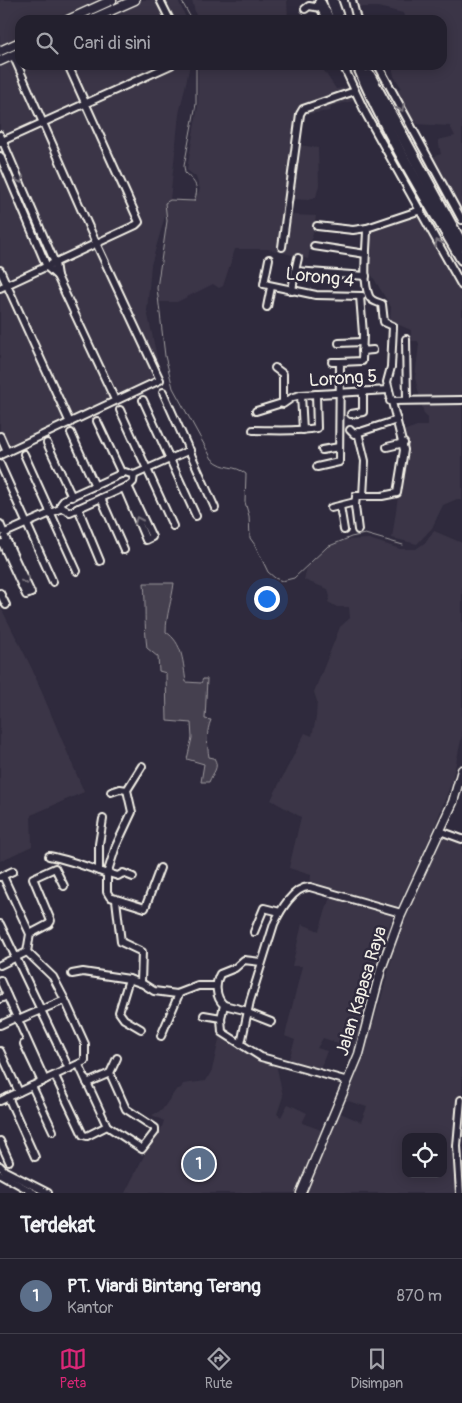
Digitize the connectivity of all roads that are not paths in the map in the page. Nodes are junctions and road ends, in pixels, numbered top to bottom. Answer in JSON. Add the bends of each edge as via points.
{"nodes":[{"id":1,"x":112,"y":0,"type":"edge"},
{"id":2,"x":135,"y":0,"type":"edge"},
{"id":3,"x":160,"y":0,"type":"edge"},
{"id":4,"x":332,"y":0,"type":"edge"},
{"id":5,"x":339,"y":0,"type":"edge"},
{"id":6,"x":352,"y":0,"type":"edge"},
{"id":7,"x":320,"y":4,"type":"edge"},
{"id":8,"x":305,"y":9,"type":"dead end"},
{"id":9,"x":79,"y":15,"type":"edge"},
{"id":10,"x":101,"y":15,"type":"edge"},
{"id":11,"x":168,"y":15,"type":"edge"},
{"id":12,"x":326,"y":15,"type":"edge"},
{"id":13,"x":337,"y":15,"type":"edge"},
{"id":14,"x":344,"y":15,"type":"edge"},
{"id":15,"x":356,"y":15,"type":"edge"},
{"id":16,"x":15,"y":44,"type":"edge"},
{"id":17,"x":0,"y":51,"type":"edge"},
{"id":18,"x":15,"y":54,"type":"edge"},
{"id":19,"x":0,"y":61,"type":"edge"},
{"id":20,"x":23,"y":70,"type":"edge"},
{"id":21,"x":70,"y":70,"type":"edge"},
{"id":22,"x":160,"y":70,"type":"edge"},
{"id":23,"x":345,"y":70,"type":"edge"},
{"id":24,"x":355,"y":70,"type":"edge"},
{"id":25,"x":360,"y":70,"type":"edge"},
{"id":26,"x":366,"y":70,"type":"edge"},
{"id":27,"x":381,"y":70,"type":"edge"},
{"id":28,"x":355,"y":91,"type":"junction"},
{"id":29,"x":371,"y":98,"type":"junction"},
{"id":30,"x":85,"y":103,"type":"junction"},
{"id":31,"x":44,"y":122,"type":"junction"},
{"id":32,"x":1,"y":140,"type":"edge"},
{"id":33,"x":0,"y":156,"type":"edge"},
{"id":34,"x":421,"y":210,"type":"junction"},
{"id":35,"x":462,"y":220,"type":"edge"},
{"id":36,"x":317,"y":226,"type":"dead end"},
{"id":37,"x":367,"y":228,"type":"junction"},
{"id":38,"x":96,"y":244,"type":"junction"},
{"id":39,"x":462,"y":245,"type":"edge"},
{"id":40,"x":314,"y":246,"type":"dead end"},
{"id":41,"x":282,"y":247,"type":"dead end"},
{"id":42,"x":366,"y":254,"type":"junction"},
{"id":43,"x":298,"y":258,"type":"dead end"},
{"id":44,"x":270,"y":259,"type":"dead end"},
{"id":45,"x":462,"y":259,"type":"edge"},
{"id":46,"x":54,"y":263,"type":"junction"},
{"id":47,"x":48,"y":267,"type":"junction"},
{"id":48,"x":0,"y":270,"type":"edge"},
{"id":49,"x":295,"y":271,"type":"junction"},
{"id":50,"x":57,"y":276,"type":"junction"},
{"id":51,"x":366,"y":276,"type":"junction"},
{"id":52,"x":266,"y":286,"type":"junction"},
{"id":53,"x":462,"y":286,"type":"edge"},
{"id":54,"x":3,"y":287,"type":"edge"},
{"id":55,"x":292,"y":291,"type":"junction"},
{"id":56,"x":360,"y":296,"type":"junction"},
{"id":57,"x":369,"y":296,"type":"junction"},
{"id":58,"x":267,"y":307,"type":"dead end"},
{"id":59,"x":406,"y":338,"type":"dead end"},
{"id":60,"x":339,"y":342,"type":"dead end"},
{"id":61,"x":362,"y":342,"type":"junction"},
{"id":62,"x":362,"y":350,"type":"junction"},
{"id":63,"x":373,"y":350,"type":"dead end"},
{"id":64,"x":332,"y":362,"type":"dead end"},
{"id":65,"x":340,"y":362,"type":"junction"},
{"id":66,"x":275,"y":368,"type":"dead end"},
{"id":67,"x":388,"y":390,"type":"junction"},
{"id":68,"x":363,"y":391,"type":"junction"},
{"id":69,"x":163,"y":392,"type":"dead end"},
{"id":70,"x":338,"y":392,"type":"junction"},
{"id":71,"x":316,"y":394,"type":"junction"},
{"id":72,"x":301,"y":395,"type":"junction"},
{"id":73,"x":115,"y":400,"type":"junction"},
{"id":74,"x":143,"y":400,"type":"dead end"},
{"id":75,"x":407,"y":400,"type":"junction"},
{"id":76,"x":462,"y":400,"type":"edge"},
{"id":77,"x":390,"y":401,"type":"junction"},
{"id":78,"x":282,"y":404,"type":"junction"},
{"id":79,"x":120,"y":410,"type":"dead end"},
{"id":80,"x":256,"y":411,"type":"dead end"},
{"id":81,"x":351,"y":414,"type":"dead end"},
{"id":82,"x":397,"y":420,"type":"junction"},
{"id":83,"x":97,"y":421,"type":"dead end"},
{"id":84,"x":70,"y":424,"type":"junction"},
{"id":85,"x":253,"y":430,"type":"dead end"},
{"id":86,"x":303,"y":430,"type":"junction"},
{"id":87,"x":350,"y":430,"type":"dead end"},
{"id":88,"x":358,"y":432,"type":"junction"},
{"id":89,"x":71,"y":433,"type":"dead end"},
{"id":90,"x":0,"y":436,"type":"edge"},
{"id":91,"x":404,"y":442,"type":"junction"},
{"id":92,"x":47,"y":443,"type":"dead end"},
{"id":93,"x":339,"y":447,"type":"junction"},
{"id":94,"x":387,"y":447,"type":"dead end"},
{"id":95,"x":190,"y":450,"type":"junction"},
{"id":96,"x":322,"y":450,"type":"dead end"},
{"id":97,"x":7,"y":452,"type":"junction"},
{"id":98,"x":24,"y":454,"type":"dead end"},
{"id":99,"x":0,"y":455,"type":"edge"},
{"id":100,"x":171,"y":458,"type":"junction"},
{"id":101,"x":0,"y":464,"type":"edge"},
{"id":102,"x":317,"y":467,"type":"dead end"},
{"id":103,"x":147,"y":469,"type":"junction"},
{"id":104,"x":122,"y":474,"type":"junction"},
{"id":105,"x":134,"y":475,"type":"junction"},
{"id":106,"x":95,"y":486,"type":"junction"},
{"id":107,"x":126,"y":487,"type":"junction"},
{"id":108,"x":363,"y":496,"type":"junction"},
{"id":109,"x":72,"y":497,"type":"junction"},
{"id":110,"x":101,"y":498,"type":"junction"},
{"id":111,"x":355,"y":502,"type":"junction"},
{"id":112,"x":340,"y":506,"type":"junction"},
{"id":113,"x":62,"y":508,"type":"junction"},
{"id":114,"x":78,"y":508,"type":"junction"},
{"id":115,"x":215,"y":508,"type":"dead end"},
{"id":116,"x":331,"y":508,"type":"dead end"},
{"id":117,"x":51,"y":513,"type":"junction"},
{"id":118,"x":196,"y":516,"type":"dead end"},
{"id":119,"x":27,"y":523,"type":"junction"},
{"id":120,"x":0,"y":524,"type":"edge"},
{"id":121,"x":173,"y":526,"type":"dead end"},
{"id":122,"x":344,"y":530,"type":"dead end"},
{"id":123,"x":358,"y":530,"type":"dead end"},
{"id":124,"x":3,"y":536,"type":"edge"},
{"id":125,"x":124,"y":550,"type":"dead end"},
{"id":126,"x":100,"y":561,"type":"dead end"},
{"id":127,"x":77,"y":571,"type":"dead end"},
{"id":128,"x":53,"y":582,"type":"dead end"},
{"id":129,"x":0,"y":593,"type":"edge"},
{"id":130,"x":6,"y":605,"type":"dead end"},
{"id":131,"x":142,"y":766,"type":"dead end"},
{"id":132,"x":462,"y":770,"type":"edge"},
{"id":133,"x":127,"y":790,"type":"junction"},
{"id":134,"x":111,"y":792,"type":"dead end"},
{"id":135,"x":103,"y":819,"type":"dead end"},
{"id":136,"x":440,"y":830,"type":"junction"},
{"id":137,"x":462,"y":839,"type":"edge"},
{"id":138,"x":50,"y":856,"type":"dead end"},
{"id":139,"x":160,"y":868,"type":"dead end"},
{"id":140,"x":13,"y":871,"type":"dead end"},
{"id":141,"x":99,"y":871,"type":"junction"},
{"id":142,"x":108,"y":874,"type":"junction"},
{"id":143,"x":1,"y":877,"type":"edge"},
{"id":144,"x":133,"y":877,"type":"dead end"},
{"id":145,"x":64,"y":886,"type":"dead end"},
{"id":146,"x":116,"y":900,"type":"junction"},
{"id":147,"x":280,"y":912,"type":"junction"},
{"id":148,"x":401,"y":913,"type":"junction"},
{"id":149,"x":0,"y":924,"type":"edge"},
{"id":150,"x":254,"y":932,"type":"dead end"},
{"id":151,"x":30,"y":934,"type":"junction"},
{"id":152,"x":27,"y":952,"type":"junction"},
{"id":153,"x":16,"y":958,"type":"junction"},
{"id":154,"x":261,"y":962,"type":"junction"},
{"id":155,"x":0,"y":965,"type":"edge"},
{"id":156,"x":72,"y":974,"type":"dead end"},
{"id":157,"x":129,"y":979,"type":"junction"},
{"id":158,"x":0,"y":980,"type":"edge"},
{"id":159,"x":141,"y":982,"type":"junction"},
{"id":160,"x":216,"y":985,"type":"junction"},
{"id":161,"x":2,"y":994,"type":"edge"},
{"id":162,"x":178,"y":994,"type":"junction"},
{"id":163,"x":65,"y":1000,"type":"junction"},
{"id":164,"x":224,"y":1004,"type":"junction"},
{"id":165,"x":41,"y":1010,"type":"junction"},
{"id":166,"x":248,"y":1012,"type":"junction"},
{"id":167,"x":204,"y":1015,"type":"dead end"},
{"id":168,"x":221,"y":1018,"type":"junction"},
{"id":169,"x":16,"y":1020,"type":"junction"},
{"id":170,"x":271,"y":1022,"type":"dead end"},
{"id":171,"x":0,"y":1025,"type":"edge"},
{"id":172,"x":141,"y":1029,"type":"dead end"},
{"id":173,"x":161,"y":1036,"type":"dead end"},
{"id":174,"x":241,"y":1044,"type":"junction"},
{"id":175,"x":0,"y":1051,"type":"edge"},
{"id":176,"x":117,"y":1058,"type":"dead end"},
{"id":177,"x":80,"y":1065,"type":"junction"},
{"id":178,"x":69,"y":1069,"type":"junction"},
{"id":179,"x":110,"y":1072,"type":"junction"},
{"id":180,"x":56,"y":1076,"type":"junction"},
{"id":181,"x":44,"y":1081,"type":"junction"},
{"id":182,"x":348,"y":1081,"type":"junction"},
{"id":183,"x":87,"y":1083,"type":"junction"},
{"id":184,"x":32,"y":1086,"type":"junction"},
{"id":185,"x":19,"y":1092,"type":"junction"},
{"id":186,"x":8,"y":1097,"type":"junction"},
{"id":187,"x":461,"y":1100,"type":"edge"},
{"id":188,"x":0,"y":1101,"type":"edge"},
{"id":189,"x":107,"y":1126,"type":"junction"},
{"id":190,"x":53,"y":1131,"type":"dead end"},
{"id":191,"x":0,"y":1141,"type":"edge"},
{"id":192,"x":35,"y":1157,"type":"dead end"},
{"id":193,"x":9,"y":1161,"type":"dead end"},
{"id":194,"x":0,"y":1166,"type":"edge"},
{"id":195,"x":0,"y":1174,"type":"edge"},
{"id":196,"x":34,"y":1193,"type":"edge"},
{"id":197,"x":48,"y":1193,"type":"edge"},
{"id":198,"x":301,"y":1193,"type":"edge"},
{"id":199,"x":460,"y":1193,"type":"edge"}],
"edges":[{"from":1,"to":9,"type":"main road"},
{"from":2,"to":10,"type":"main road"},
{"from":3,"to":11,"type":"street"},
{"from":4,"to":13,"type":"highway"},
{"from":5,"to":14,"type":"highway"},
{"from":6,"to":15,"type":"street"},
{"from":7,"to":8,"type":"street"},
{"from":7,"to":12,"type":"highway"},
{"from":16,"to":17,"type":"main road"},
{"from":18,"to":19,"type":"main road"},
{"from":20,"to":31,"type":"street"},
{"from":21,"to":30,"type":"street"},
{"from":22,"to":30,"type":"street"},
{"from":23,"to":28,"type":"street"},
{"from":24,"to":29,"type":"highway"},
{"from":25,"to":29,"type":"highway"},
{"from":26,"to":39,"type":"highway"},
{"from":27,"to":35,"type":"street","one_way":true},
{"from":28,"to":34,"type":"street"},
{"from":28,"to":41,"type":"street","via":[[303,109],[300,114]]},
{"from":29,"to":45,"type":"highway"},
{"from":30,"to":31,"type":"street"},
{"from":30,"to":38,"type":"street","via":[[139,220],[136,225]]},
{"from":31,"to":32,"type":"street"},
{"from":31,"to":38,"type":"street"},
{"from":32,"to":46,"type":"street","one_way":true},
{"from":33,"to":47,"type":"street"},
{"from":34,"to":37,"type":"street"},
{"from":53,"to":34,"type":"street","one_way":true},
{"from":36,"to":37,"type":"street","via":[[353,230]]},
{"from":37,"to":42,"type":"street"},
{"from":38,"to":46,"type":"street"},
{"from":38,"to":73,"type":"street","via":[[160,378]]},
{"from":40,"to":42,"type":"street"},
{"from":42,"to":51,"type":"street"},
{"from":43,"to":49,"type":"street"},
{"from":44,"to":52,"type":"street","name":"Lorong 4"},
{"from":46,"to":47,"type":"street"},
{"from":46,"to":50,"type":"street"},
{"from":47,"to":50,"type":"street"},
{"from":47,"to":54,"type":"street"},
{"from":48,"to":54,"type":"street"},
{"from":49,"to":51,"type":"street"},
{"from":49,"to":55,"type":"street"},
{"from":50,"to":73,"type":"street"},
{"from":51,"to":57,"type":"street"},
{"from":52,"to":55,"type":"street","name":"Lorong 4"},
{"from":52,"to":58,"type":"street"},
{"from":54,"to":84,"type":"street"},
{"from":55,"to":56,"type":"street","name":"Lorong 4","via":[[336,297]]},
{"from":56,"to":57,"type":"street","name":"Lorong 4"},
{"from":56,"to":61,"type":"street"},
{"from":57,"to":67,"type":"street","via":[[382,304],[384,322],[393,326]]},
{"from":59,"to":75,"type":"street"},
{"from":60,"to":61,"type":"street"},
{"from":61,"to":62,"type":"street"},
{"from":62,"to":63,"type":"street"},
{"from":62,"to":65,"type":"street","via":[[362,361]]},
{"from":64,"to":65,"type":"street"},
{"from":65,"to":70,"type":"street"},
{"from":66,"to":78,"type":"street","name":"Lorong 5","via":[[283,375]]},
{"from":67,"to":68,"type":"street","name":"Lorong 5"},
{"from":67,"to":77,"type":"street"},
{"from":68,"to":70,"type":"street","name":"Lorong 5"},
{"from":68,"to":81,"type":"street","via":[[363,412]]},
{"from":69,"to":95,"type":"street"},
{"from":70,"to":71,"type":"street","name":"Lorong 5"},
{"from":70,"to":93,"type":"street"},
{"from":71,"to":72,"type":"street","name":"Lorong 5"},
{"from":71,"to":86,"type":"street","via":[[317,427]]},
{"from":72,"to":78,"type":"street","name":"Lorong 5"},
{"from":72,"to":86,"type":"street"},
{"from":73,"to":84,"type":"street"},
{"from":74,"to":100,"type":"street"},
{"from":75,"to":76,"type":"street"},
{"from":75,"to":77,"type":"street"},
{"from":77,"to":82,"type":"street"},
{"from":78,"to":80,"type":"street"},
{"from":79,"to":103,"type":"street"},
{"from":82,"to":88,"type":"street"},
{"from":82,"to":91,"type":"street"},
{"from":83,"to":104,"type":"street"},
{"from":84,"to":97,"type":"street"},
{"from":85,"to":86,"type":"street"},
{"from":87,"to":88,"type":"street","via":[[353,434]]},
{"from":88,"to":108,"type":"street","via":[[365,460]]},
{"from":89,"to":106,"type":"street"},
{"from":90,"to":97,"type":"street"},
{"from":91,"to":94,"type":"street"},
{"from":91,"to":108,"type":"street","via":[[399,491],[382,496]]},
{"from":92,"to":109,"type":"street"},
{"from":93,"to":96,"type":"street"},
{"from":93,"to":102,"type":"street","via":[[338,463]]},
{"from":95,"to":100,"type":"street"},
{"from":95,"to":115,"type":"street"},
{"from":97,"to":99,"type":"street"},
{"from":98,"to":117,"type":"street"},
{"from":100,"to":103,"type":"street"},
{"from":100,"to":118,"type":"street"},
{"from":101,"to":119,"type":"street"},
{"from":103,"to":105,"type":"street"},
{"from":103,"to":121,"type":"street"},
{"from":104,"to":105,"type":"street"},
{"from":104,"to":106,"type":"street"},
{"from":105,"to":107,"type":"street","via":[[133,482]]},
{"from":106,"to":109,"type":"street"},
{"from":107,"to":107,"type":"street","one_way":true,"via":[[152,537],[146,540]]},
{"from":107,"to":110,"type":"street"},
{"from":108,"to":111,"type":"street","via":[[357,495]]},
{"from":109,"to":113,"type":"street","via":[[63,501]]},
{"from":110,"to":114,"type":"street"},
{"from":110,"to":125,"type":"street"},
{"from":111,"to":112,"type":"street"},
{"from":111,"to":123,"type":"street"},
{"from":112,"to":116,"type":"street"},
{"from":112,"to":122,"type":"street"},
{"from":113,"to":114,"type":"street","via":[[67,512]]},
{"from":113,"to":117,"type":"street"},
{"from":114,"to":126,"type":"street"},
{"from":117,"to":119,"type":"street"},
{"from":117,"to":127,"type":"street"},
{"from":119,"to":124,"type":"street"},
{"from":119,"to":128,"type":"street"},
{"from":120,"to":124,"type":"street"},
{"from":124,"to":124,"type":"street","one_way":true,"via":[[31,593],[26,595]]},
{"from":129,"to":130,"type":"street"},
{"from":131,"to":133,"type":"street"},
{"from":132,"to":136,"type":"main road","name":"Jalan Kapasa Raya","via":[[453,802]]},
{"from":133,"to":134,"type":"street"},
{"from":133,"to":142,"type":"street","via":[[132,813],[116,846]]},
{"from":135,"to":141,"type":"street"},
{"from":136,"to":137,"type":"street"},
{"from":136,"to":148,"type":"main road","name":"Jalan Kapasa Raya"},
{"from":138,"to":141,"type":"street","via":[[75,861]]},
{"from":139,"to":146,"type":"street","via":[[146,908]]},
{"from":140,"to":143,"type":"street"},
{"from":141,"to":142,"type":"street"},
{"from":142,"to":144,"type":"street","via":[[118,876],[123,873]]},
{"from":142,"to":146,"type":"street","via":[[107,892]]},
{"from":143,"to":151,"type":"street"},
{"from":145,"to":151,"type":"street","via":[[55,868],[33,878],[51,921]]},
{"from":146,"to":159,"type":"street","via":[[120,942],[142,952]]},
{"from":147,"to":148,"type":"street","via":[[299,890],[306,887]]},
{"from":147,"to":150,"type":"street","via":[[264,908]]},
{"from":147,"to":154,"type":"street"},
{"from":148,"to":182,"type":"main road","name":"Jalan Kapasa Raya"},
{"from":149,"to":153,"type":"street"},
{"from":151,"to":152,"type":"street"},
{"from":152,"to":153,"type":"street"},
{"from":152,"to":163,"type":"street","via":[[53,977]]},
{"from":153,"to":155,"type":"street"},
{"from":153,"to":165,"type":"street"},
{"from":154,"to":160,"type":"street","via":[[242,960],[234,968],[220,973]]},
{"from":154,"to":166,"type":"street"},
{"from":156,"to":157,"type":"street","via":[[83,972]]},
{"from":157,"to":159,"type":"street"},
{"from":157,"to":172,"type":"street","via":[[119,1012]]},
{"from":158,"to":161,"type":"street"},
{"from":159,"to":162,"type":"street","via":[[154,991]]},
{"from":160,"to":162,"type":"street","via":[[198,986]]},
{"from":160,"to":164,"type":"street","via":[[219,1000]]},
{"from":161,"to":169,"type":"street"},
{"from":162,"to":173,"type":"street"},
{"from":163,"to":165,"type":"street"},
{"from":163,"to":177,"type":"street","via":[[85,1044],[85,1061]]},
{"from":164,"to":166,"type":"street"},
{"from":164,"to":168,"type":"street"},
{"from":165,"to":169,"type":"street"},
{"from":165,"to":178,"type":"street"},
{"from":166,"to":170,"type":"street"},
{"from":166,"to":174,"type":"street"},
{"from":167,"to":168,"type":"street"},
{"from":168,"to":174,"type":"street","via":[[222,1032]]},
{"from":169,"to":171,"type":"street"},
{"from":169,"to":181,"type":"street"},
{"from":174,"to":182,"type":"street","via":[[261,1057]]},
{"from":175,"to":185,"type":"street"},
{"from":176,"to":179,"type":"street"},
{"from":177,"to":178,"type":"street"},
{"from":177,"to":183,"type":"street"},
{"from":178,"to":180,"type":"street"},
{"from":179,"to":183,"type":"street"},
{"from":179,"to":189,"type":"street","via":[[126,1109],[155,1130],[142,1149]]},
{"from":180,"to":181,"type":"street"},
{"from":180,"to":189,"type":"street","via":[[83,1135]]},
{"from":181,"to":184,"type":"street"},
{"from":182,"to":198,"type":"main road","name":"Jalan Kapasa Raya"},
{"from":183,"to":189,"type":"street"},
{"from":184,"to":185,"type":"street"},
{"from":184,"to":190,"type":"street"},
{"from":185,"to":186,"type":"street"},
{"from":186,"to":188,"type":"street"},
{"from":186,"to":192,"type":"street"},
{"from":187,"to":199,"type":"street","via":[[457,1146]]},
{"from":191,"to":193,"type":"street"},
{"from":194,"to":197,"type":"street"},
{"from":195,"to":196,"type":"street"}]}
